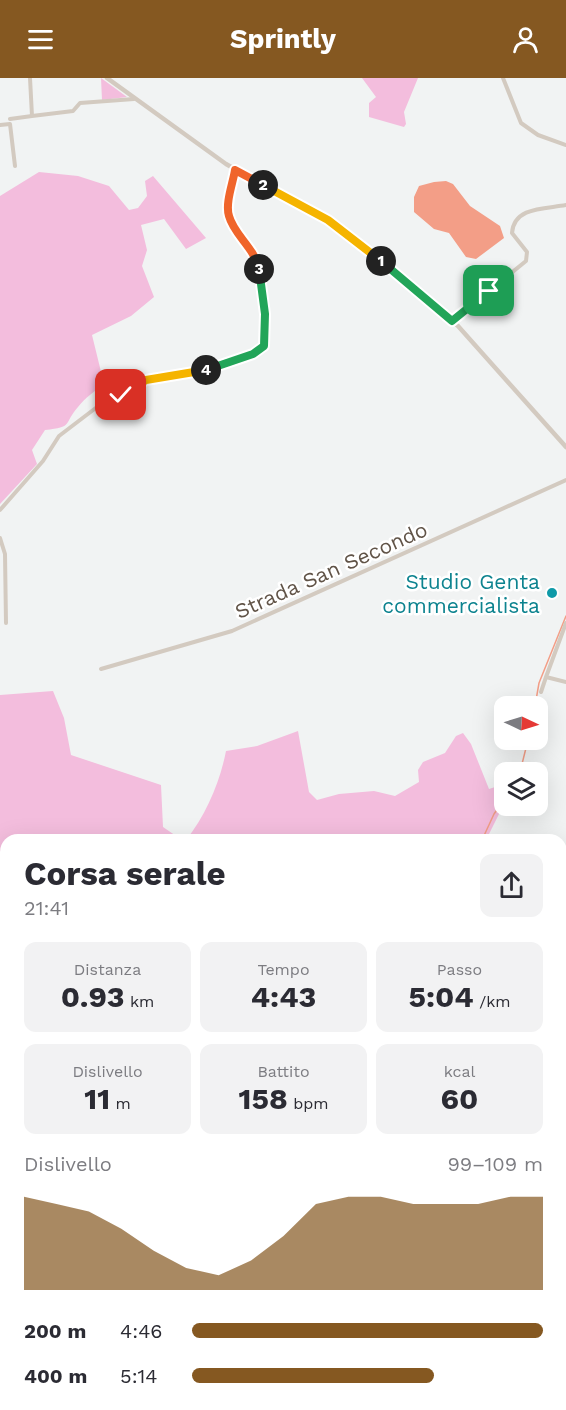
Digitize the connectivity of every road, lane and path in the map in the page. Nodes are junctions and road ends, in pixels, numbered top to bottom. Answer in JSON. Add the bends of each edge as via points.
{"nodes":[{"id":1,"x":30,"y":78,"type":"edge"},
{"id":2,"x":107,"y":78,"type":"edge"},
{"id":3,"x":503,"y":78,"type":"edge"},
{"id":4,"x":134,"y":99,"type":"junction"},
{"id":5,"x":32,"y":116,"type":"junction"},
{"id":6,"x":10,"y":119,"type":"dead end"},
{"id":7,"x":0,"y":125,"type":"edge"},
{"id":8,"x":566,"y":145,"type":"edge"},
{"id":9,"x":15,"y":166,"type":"dead end"},
{"id":10,"x":235,"y":170,"type":"junction"},
{"id":11,"x":566,"y":205,"type":"edge"},
{"id":12,"x":452,"y":321,"type":"junction"},
{"id":13,"x":566,"y":447,"type":"edge"},
{"id":14,"x":566,"y":480,"type":"edge"},
{"id":15,"x":0,"y":510,"type":"edge"},
{"id":16,"x":0,"y":538,"type":"edge"},
{"id":17,"x":6,"y":623,"type":"dead end"},
{"id":18,"x":566,"y":623,"type":"edge"},
{"id":19,"x":101,"y":669,"type":"dead end"},
{"id":20,"x":546,"y":677,"type":"junction"},
{"id":21,"x":566,"y":682,"type":"edge"},
{"id":22,"x":541,"y":692,"type":"dead end"}],
"edges":[{"from":1,"to":5,"type":"street"},
{"from":2,"to":4,"type":"street"},
{"from":3,"to":8,"type":"street","via":[[521,123],[538,135]]},
{"from":4,"to":5,"type":"street","via":[[80,103],[73,111]]},
{"from":4,"to":10,"type":"street"},
{"from":5,"to":6,"type":"street"},
{"from":7,"to":9,"type":"street","via":[[10,124]]},
{"from":10,"to":12,"type":"street","via":[[347,233]]},
{"from":10,"to":15,"type":"street","via":[[228,214],[258,267],[265,314],[264,346],[212,369],[146,380],[101,404],[59,436],[43,461]]},
{"from":11,"to":12,"type":"street","via":[[537,208],[520,217],[512,236],[527,252],[526,261]]},
{"from":12,"to":13,"type":"street"},
{"from":14,"to":19,"type":"street","name":"Strada San Secondo","via":[[232,631]]},
{"from":16,"to":17,"type":"street"},
{"from":18,"to":20,"type":"street"},
{"from":20,"to":21,"type":"street"},
{"from":20,"to":22,"type":"street"}]}
